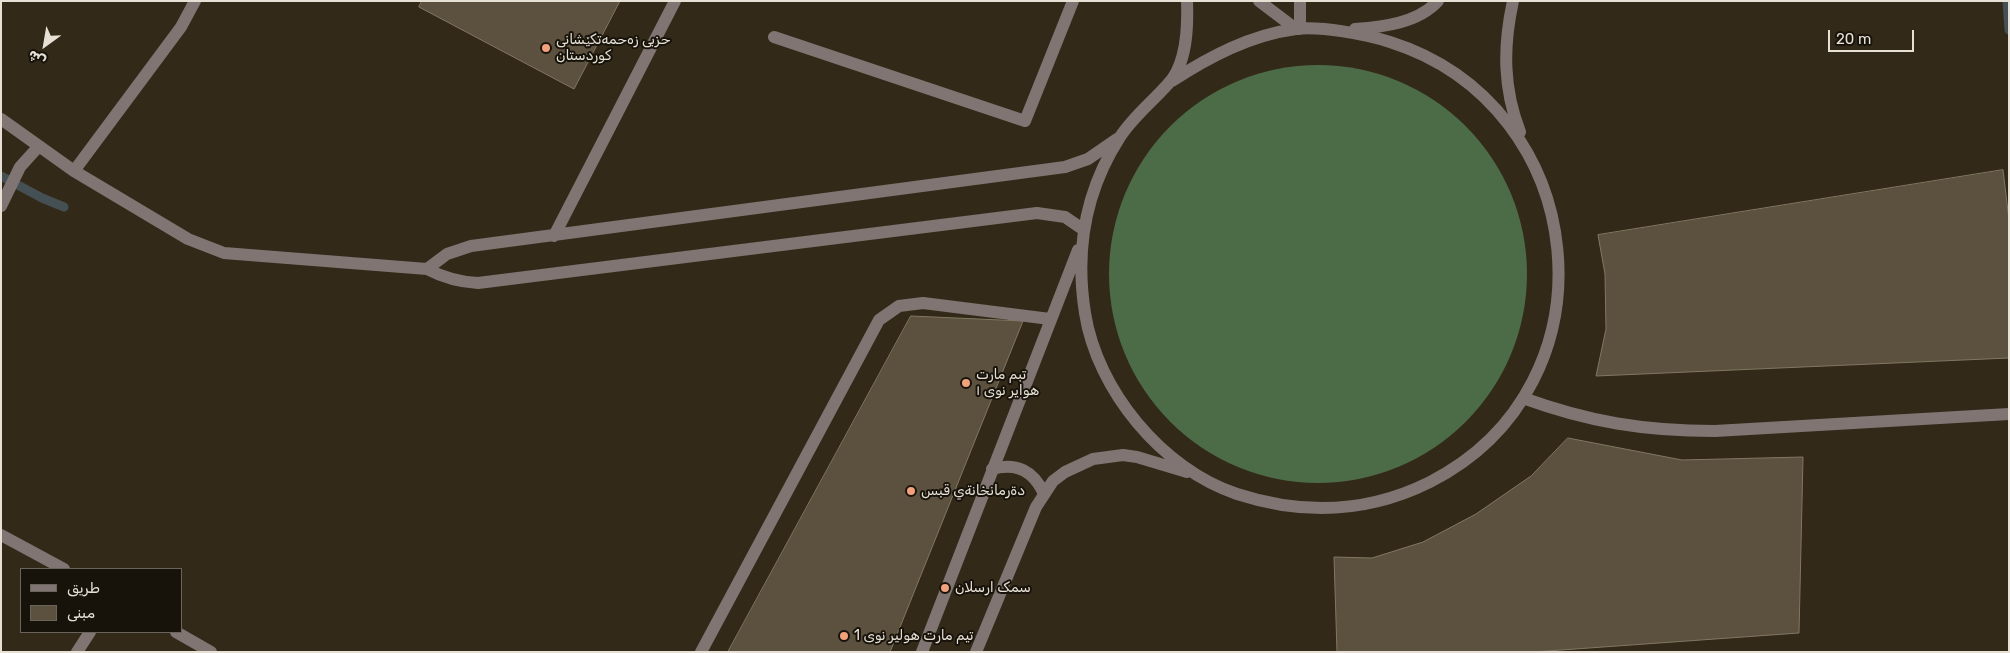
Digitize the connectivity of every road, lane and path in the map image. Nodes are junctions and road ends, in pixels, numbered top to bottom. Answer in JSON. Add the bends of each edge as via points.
{"nodes":[{"id":1,"x":195,"y":1,"type":"edge"},
{"id":2,"x":675,"y":1,"type":"edge"},
{"id":3,"x":1074,"y":1,"type":"edge"},
{"id":4,"x":1187,"y":1,"type":"edge"},
{"id":5,"x":1259,"y":1,"type":"edge"},
{"id":6,"x":1300,"y":1,"type":"edge"},
{"id":7,"x":1438,"y":1,"type":"edge"},
{"id":8,"x":1513,"y":1,"type":"edge"},
{"id":9,"x":1298,"y":29,"type":"junction"},
{"id":10,"x":1334,"y":31,"type":"junction"},
{"id":11,"x":774,"y":37,"type":"dead end"},
{"id":12,"x":1172,"y":81,"type":"junction"},
{"id":13,"x":1,"y":119,"type":"edge"},
{"id":14,"x":1121,"y":136,"type":"junction"},
{"id":15,"x":40,"y":146,"type":"junction"},
{"id":16,"x":1530,"y":156,"type":"junction"},
{"id":17,"x":74,"y":171,"type":"junction"},
{"id":18,"x":1,"y":206,"type":"edge"},
{"id":19,"x":1083,"y":235,"type":"junction"},
{"id":20,"x":554,"y":236,"type":"junction"},
{"id":21,"x":427,"y":269,"type":"junction"},
{"id":22,"x":1050,"y":319,"type":"junction"},
{"id":23,"x":1523,"y":398,"type":"junction"},
{"id":24,"x":2009,"y":414,"type":"edge"},
{"id":25,"x":992,"y":469,"type":"junction"},
{"id":26,"x":1198,"y":475,"type":"junction"},
{"id":27,"x":1044,"y":494,"type":"junction"},
{"id":28,"x":1,"y":534,"type":"edge"},
{"id":29,"x":62,"y":568,"type":"edge"},
{"id":30,"x":89,"y":633,"type":"edge"},
{"id":31,"x":178,"y":633,"type":"edge"},
{"id":32,"x":77,"y":652,"type":"edge"},
{"id":33,"x":211,"y":652,"type":"edge"},
{"id":34,"x":701,"y":652,"type":"edge"},
{"id":35,"x":922,"y":652,"type":"edge"},
{"id":36,"x":976,"y":652,"type":"edge"}],
"edges":[{"from":1,"to":17,"type":"street","via":[[182,27]]},
{"from":2,"to":20,"type":"street"},
{"from":3,"to":11,"type":"street","via":[[1025,122]]},
{"from":4,"to":12,"type":"street","via":[[1186,46]]},
{"from":5,"to":9,"type":"street"},
{"from":6,"to":9,"type":"street"},
{"from":7,"to":10,"type":"street","via":[[1410,19],[1386,26]]},
{"from":8,"to":16,"type":"street","via":[[1505,60],[1510,105]]},
{"from":9,"to":10,"type":"street"},
{"from":9,"to":12,"type":"street","via":[[1238,45],[1203,61]]},
{"from":10,"to":16,"type":"street","via":[[1374,37],[1405,47],[1448,68],[1480,93],[1502,116]]},
{"from":12,"to":14,"type":"street","via":[[1144,107]]},
{"from":13,"to":15,"type":"street"},
{"from":14,"to":19,"type":"street","via":[[1104,166],[1089,204]]},
{"from":14,"to":20,"type":"street","via":[[1088,159],[1066,167]]},
{"from":15,"to":17,"type":"street"},
{"from":15,"to":18,"type":"street","via":[[20,167]]},
{"from":16,"to":23,"type":"street","via":[[1546,192],[1556,227],[1559,271],[1551,333]]},
{"from":17,"to":21,"type":"street","via":[[188,239],[224,253]]},
{"from":19,"to":21,"type":"street","via":[[1065,217],[1037,213],[478,283],[443,278]]},
{"from":19,"to":22,"type":"street"},
{"from":19,"to":26,"type":"street","via":[[1080,280],[1086,319],[1101,366],[1114,393],[1138,424],[1166,452]]},
{"from":20,"to":21,"type":"street","via":[[459,248],[436,260]]},
{"from":22,"to":25,"type":"street"},
{"from":22,"to":34,"type":"street","via":[[923,303],[899,306],[879,320]]},
{"from":23,"to":24,"type":"street","via":[[1597,421],[1675,432]]},
{"from":23,"to":26,"type":"street","via":[[1501,427],[1474,453],[1412,491],[1376,502],[1340,508],[1303,509],[1266,503],[1231,492]]},
{"from":25,"to":27,"type":"street","via":[[1013,466],[1024,469],[1040,483]]},
{"from":25,"to":35,"type":"street"},
{"from":26,"to":27,"type":"street","via":[[1137,457],[1108,456],[1065,472]]},
{"from":27,"to":36,"type":"street"},
{"from":28,"to":29,"type":"street"},
{"from":30,"to":32,"type":"street"},
{"from":31,"to":33,"type":"street"}]}
